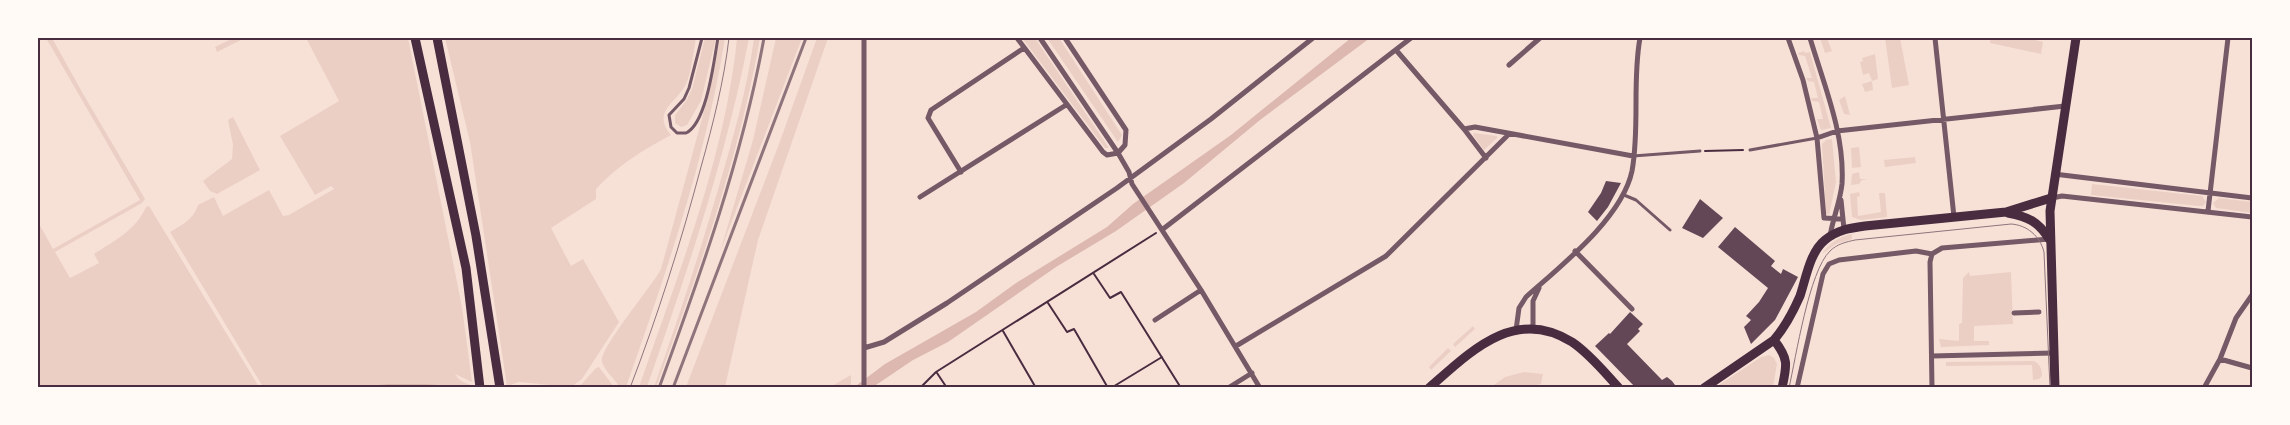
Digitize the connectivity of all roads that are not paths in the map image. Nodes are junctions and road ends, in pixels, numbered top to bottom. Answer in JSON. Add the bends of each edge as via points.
{"nodes":[{"id":1,"x":415,"y":38,"type":"edge"},
{"id":2,"x":436,"y":38,"type":"edge"},
{"id":3,"x":702,"y":38,"type":"edge"},
{"id":4,"x":718,"y":38,"type":"edge"},
{"id":5,"x":864,"y":38,"type":"edge"},
{"id":6,"x":1017,"y":38,"type":"edge"},
{"id":7,"x":1040,"y":38,"type":"edge"},
{"id":8,"x":1065,"y":38,"type":"edge"},
{"id":9,"x":1313,"y":38,"type":"edge"},
{"id":10,"x":1411,"y":38,"type":"edge"},
{"id":11,"x":1540,"y":38,"type":"edge"},
{"id":12,"x":1640,"y":38,"type":"edge"},
{"id":13,"x":1788,"y":38,"type":"edge"},
{"id":14,"x":1810,"y":38,"type":"edge"},
{"id":15,"x":1935,"y":38,"type":"edge"},
{"id":16,"x":2076,"y":38,"type":"edge"},
{"id":17,"x":2228,"y":38,"type":"edge"},
{"id":18,"x":1024,"y":48,"type":"junction"},
{"id":19,"x":1396,"y":50,"type":"junction"},
{"id":20,"x":1508,"y":65,"type":"dead end"},
{"id":21,"x":1066,"y":105,"type":"junction"},
{"id":22,"x":2065,"y":106,"type":"junction"},
{"id":23,"x":1943,"y":118,"type":"junction"},
{"id":24,"x":1464,"y":129,"type":"junction"},
{"id":25,"x":1837,"y":131,"type":"junction"},
{"id":26,"x":1510,"y":134,"type":"junction"},
{"id":27,"x":1817,"y":138,"type":"junction"},
{"id":28,"x":1750,"y":150,"type":"road end"},
{"id":29,"x":1700,"y":151,"type":"road end"},
{"id":30,"x":1118,"y":153,"type":"junction"},
{"id":31,"x":1633,"y":156,"type":"junction"},
{"id":32,"x":1486,"y":158,"type":"junction"},
{"id":33,"x":961,"y":172,"type":"junction"},
{"id":34,"x":2054,"y":174,"type":"junction"},
{"id":35,"x":1131,"y":178,"type":"junction"},
{"id":36,"x":2210,"y":193,"type":"junction"},
{"id":37,"x":1624,"y":195,"type":"junction"},
{"id":38,"x":920,"y":197,"type":"dead end"},
{"id":39,"x":1840,"y":197,"type":"junction"},
{"id":40,"x":2051,"y":198,"type":"junction"},
{"id":41,"x":2252,"y":198,"type":"edge"},
{"id":42,"x":2208,"y":211,"type":"junction"},
{"id":43,"x":2006,"y":212,"type":"junction"},
{"id":44,"x":1954,"y":217,"type":"junction"},
{"id":45,"x":2252,"y":217,"type":"edge"},
{"id":46,"x":1832,"y":220,"type":"junction"},
{"id":47,"x":1844,"y":224,"type":"junction"},
{"id":48,"x":1163,"y":229,"type":"junction"},
{"id":49,"x":1670,"y":230,"type":"dead end"},
{"id":50,"x":1830,"y":236,"type":"junction"},
{"id":51,"x":2049,"y":239,"type":"junction"},
{"id":52,"x":1575,"y":251,"type":"junction"},
{"id":53,"x":1932,"y":254,"type":"junction"},
{"id":54,"x":1544,"y":281,"type":"junction"},
{"id":55,"x":1201,"y":290,"type":"junction"},
{"id":56,"x":2252,"y":295,"type":"edge"},
{"id":57,"x":1632,"y":309,"type":"dead end"},
{"id":58,"x":2039,"y":312,"type":"dead end"},
{"id":59,"x":2014,"y":313,"type":"dead end"},
{"id":60,"x":1155,"y":320,"type":"dead end"},
{"id":61,"x":1533,"y":329,"type":"junction"},
{"id":62,"x":1516,"y":330,"type":"junction"},
{"id":63,"x":1774,"y":340,"type":"junction"},
{"id":64,"x":1236,"y":346,"type":"junction"},
{"id":65,"x":864,"y":348,"type":"junction"},
{"id":66,"x":2054,"y":354,"type":"junction"},
{"id":67,"x":1932,"y":356,"type":"junction"},
{"id":68,"x":2220,"y":359,"type":"junction"},
{"id":69,"x":2252,"y":368,"type":"edge"},
{"id":70,"x":1252,"y":373,"type":"junction"},
{"id":71,"x":479,"y":385,"type":"edge"},
{"id":72,"x":500,"y":386,"type":"edge"},
{"id":73,"x":864,"y":388,"type":"edge"},
{"id":74,"x":1228,"y":388,"type":"edge"},
{"id":75,"x":1260,"y":388,"type":"edge"},
{"id":76,"x":1429,"y":388,"type":"edge"},
{"id":77,"x":1619,"y":388,"type":"edge"},
{"id":78,"x":1704,"y":388,"type":"edge"},
{"id":79,"x":1782,"y":388,"type":"edge"},
{"id":80,"x":1797,"y":388,"type":"edge"},
{"id":81,"x":1932,"y":388,"type":"edge"},
{"id":82,"x":2055,"y":388,"type":"edge"},
{"id":83,"x":2204,"y":388,"type":"edge"}],
"edges":[{"from":1,"to":71,"type":"main road","via":[[466,268]]},
{"from":2,"to":72,"type":"main road","via":[[476,236]]},
{"from":3,"to":4,"type":"lane","via":[[689,88],[669,115],[671,127],[677,133],[686,133],[697,124]]},
{"from":5,"to":65,"type":"street"},
{"from":6,"to":18,"type":"street"},
{"from":7,"to":30,"type":"street"},
{"from":8,"to":30,"type":"street","via":[[1126,130],[1125,145]]},
{"from":9,"to":35,"type":"street"},
{"from":10,"to":19,"type":"street"},
{"from":11,"to":20,"type":"street"},
{"from":12,"to":31,"type":"street"},
{"from":13,"to":27,"type":"street","via":[[1803,80]]},
{"from":14,"to":25,"type":"street"},
{"from":15,"to":23,"type":"street"},
{"from":16,"to":22,"type":"main road"},
{"from":17,"to":36,"type":"street"},
{"from":18,"to":21,"type":"street"},
{"from":18,"to":33,"type":"street","via":[[931,110],[928,118]]},
{"from":19,"to":24,"type":"street"},
{"from":19,"to":48,"type":"street"},
{"from":21,"to":30,"type":"street","via":[[1103,152],[1107,155]]},
{"from":21,"to":33,"type":"street"},
{"from":22,"to":23,"type":"street"},
{"from":22,"to":34,"type":"main road"},
{"from":23,"to":25,"type":"street"},
{"from":23,"to":44,"type":"street"},
{"from":24,"to":26,"type":"street","via":[[1475,127]]},
{"from":24,"to":32,"type":"street"},
{"from":25,"to":27,"type":"street"},
{"from":25,"to":39,"type":"street","via":[[1841,155]]},
{"from":26,"to":31,"type":"street"},
{"from":26,"to":32,"type":"street"},
{"from":27,"to":28,"type":"lane"},
{"from":27,"to":46,"type":"street","via":[[1824,218]]},
{"from":29,"to":31,"type":"lane"},
{"from":30,"to":35,"type":"street"},
{"from":31,"to":37,"type":"street"},
{"from":32,"to":64,"type":"street","via":[[1386,256]]},
{"from":33,"to":38,"type":"street"},
{"from":34,"to":36,"type":"street"},
{"from":34,"to":40,"type":"main road"},
{"from":35,"to":48,"type":"street"},
{"from":35,"to":65,"type":"street","via":[[947,303],[884,342]]},
{"from":36,"to":41,"type":"street"},
{"from":36,"to":42,"type":"street"},
{"from":37,"to":49,"type":"lane","via":[[1636,200]]},
{"from":37,"to":52,"type":"street","via":[[1606,222]]},
{"from":39,"to":46,"type":"street"},
{"from":39,"to":47,"type":"street"},
{"from":40,"to":42,"type":"street","via":[[2062,196]]},
{"from":40,"to":43,"type":"main road"},
{"from":40,"to":51,"type":"main road"},
{"from":42,"to":45,"type":"street"},
{"from":43,"to":44,"type":"main road"},
{"from":43,"to":51,"type":"main road","via":[[2040,224]]},
{"from":44,"to":47,"type":"main road"},
{"from":46,"to":47,"type":"street"},
{"from":46,"to":50,"type":"street"},
{"from":47,"to":50,"type":"main road"},
{"from":48,"to":55,"type":"street"},
{"from":50,"to":63,"type":"main road","via":[[1816,252],[1799,298]]},
{"from":51,"to":53,"type":"street","via":[[1942,248]]},
{"from":51,"to":66,"type":"main road"},
{"from":52,"to":54,"type":"street"},
{"from":52,"to":57,"type":"street"},
{"from":53,"to":67,"type":"street"},
{"from":53,"to":80,"type":"street","via":[[1916,252],[1839,260],[1829,264],[1823,274]]},
{"from":54,"to":61,"type":"street","via":[[1533,301]]},
{"from":54,"to":62,"type":"street","via":[[1526,297],[1520,308]]},
{"from":55,"to":60,"type":"street"},
{"from":55,"to":64,"type":"street"},
{"from":56,"to":68,"type":"street","via":[[2236,318]]},
{"from":58,"to":59,"type":"street"},
{"from":61,"to":62,"type":"main road"},
{"from":61,"to":77,"type":"main road","via":[[1548,330],[1573,342]]},
{"from":62,"to":76,"type":"main road","via":[[1487,340]]},
{"from":63,"to":78,"type":"main road"},
{"from":63,"to":79,"type":"main road","via":[[1786,356]]},
{"from":64,"to":70,"type":"street"},
{"from":65,"to":73,"type":"street"},
{"from":66,"to":67,"type":"street"},
{"from":66,"to":82,"type":"main road"},
{"from":67,"to":81,"type":"street"},
{"from":68,"to":69,"type":"street"},
{"from":68,"to":83,"type":"street"},
{"from":70,"to":74,"type":"street"},
{"from":70,"to":75,"type":"street"}]}
